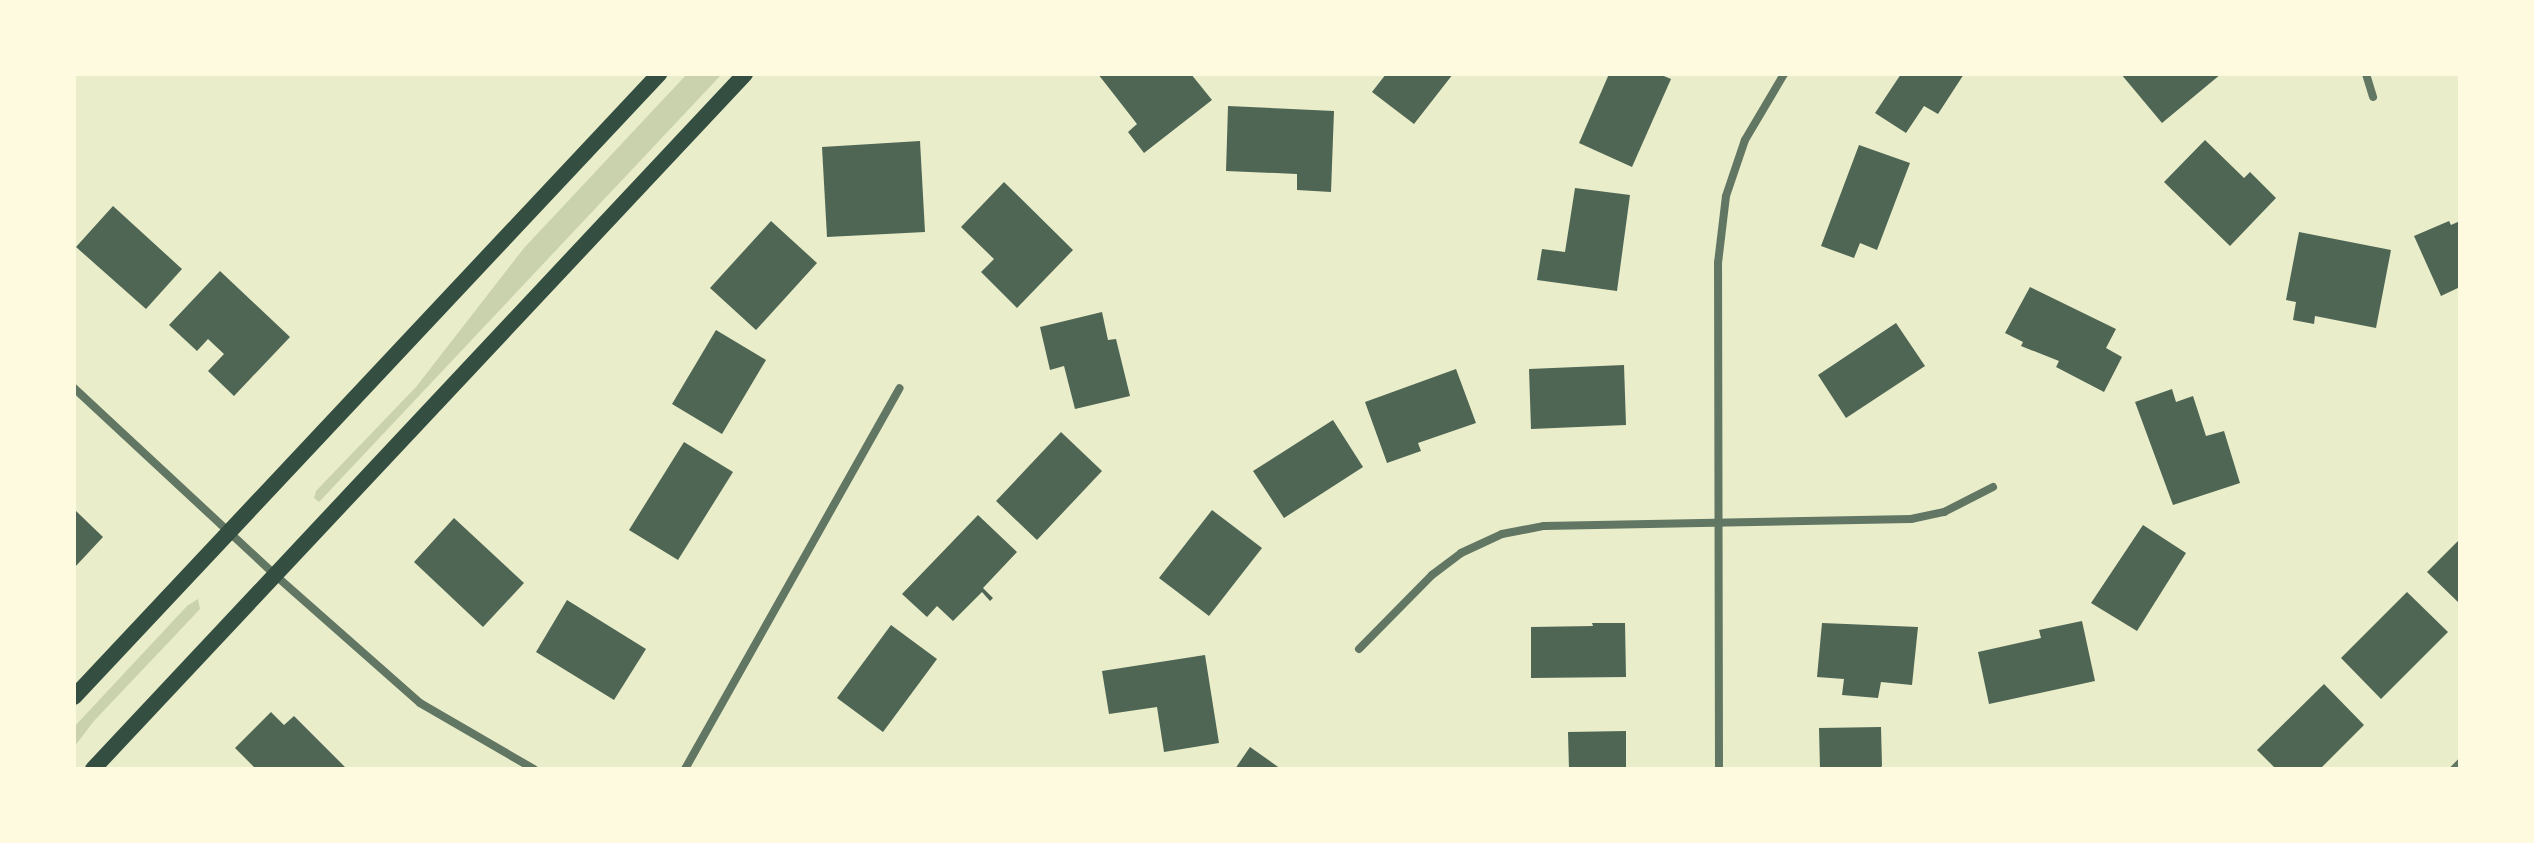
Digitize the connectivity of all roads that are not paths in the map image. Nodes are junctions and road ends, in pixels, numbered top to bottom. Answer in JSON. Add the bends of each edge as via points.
{"nodes":[{"id":1,"x":659,"y":74,"type":"edge"},
{"id":2,"x":745,"y":74,"type":"edge"},
{"id":3,"x":1784,"y":74,"type":"edge"},
{"id":4,"x":2366,"y":74,"type":"edge"},
{"id":5,"x":2373,"y":97,"type":"dead end"},
{"id":6,"x":74,"y":388,"type":"edge"},
{"id":7,"x":900,"y":388,"type":"dead end"},
{"id":8,"x":1993,"y":487,"type":"dead end"},
{"id":9,"x":1716,"y":524,"type":"junction"},
{"id":10,"x":228,"y":531,"type":"junction"},
{"id":11,"x":275,"y":575,"type":"junction"},
{"id":12,"x":1359,"y":649,"type":"dead end"},
{"id":13,"x":74,"y":697,"type":"edge"},
{"id":14,"x":2460,"y":763,"type":"edge"},
{"id":15,"x":93,"y":769,"type":"edge"},
{"id":16,"x":534,"y":769,"type":"edge"},
{"id":17,"x":685,"y":769,"type":"edge"},
{"id":18,"x":1719,"y":769,"type":"edge"},
{"id":19,"x":2454,"y":769,"type":"edge"}],
"edges":[{"from":1,"to":10,"type":"main road"},
{"from":2,"to":11,"type":"main road"},
{"from":3,"to":9,"type":"street","via":[[1745,140],[1726,196],[1718,263]]},
{"from":4,"to":5,"type":"street"},
{"from":6,"to":10,"type":"street"},
{"from":7,"to":17,"type":"street"},
{"from":8,"to":9,"type":"street","via":[[1944,512],[1911,519]]},
{"from":9,"to":12,"type":"street","via":[[1544,526],[1502,534],[1461,553],[1432,575]]},
{"from":9,"to":18,"type":"street"},
{"from":10,"to":11,"type":"street"},
{"from":10,"to":13,"type":"main road"},
{"from":11,"to":15,"type":"main road"},
{"from":11,"to":16,"type":"street","via":[[420,703]]},
{"from":14,"to":19,"type":"street"}]}
